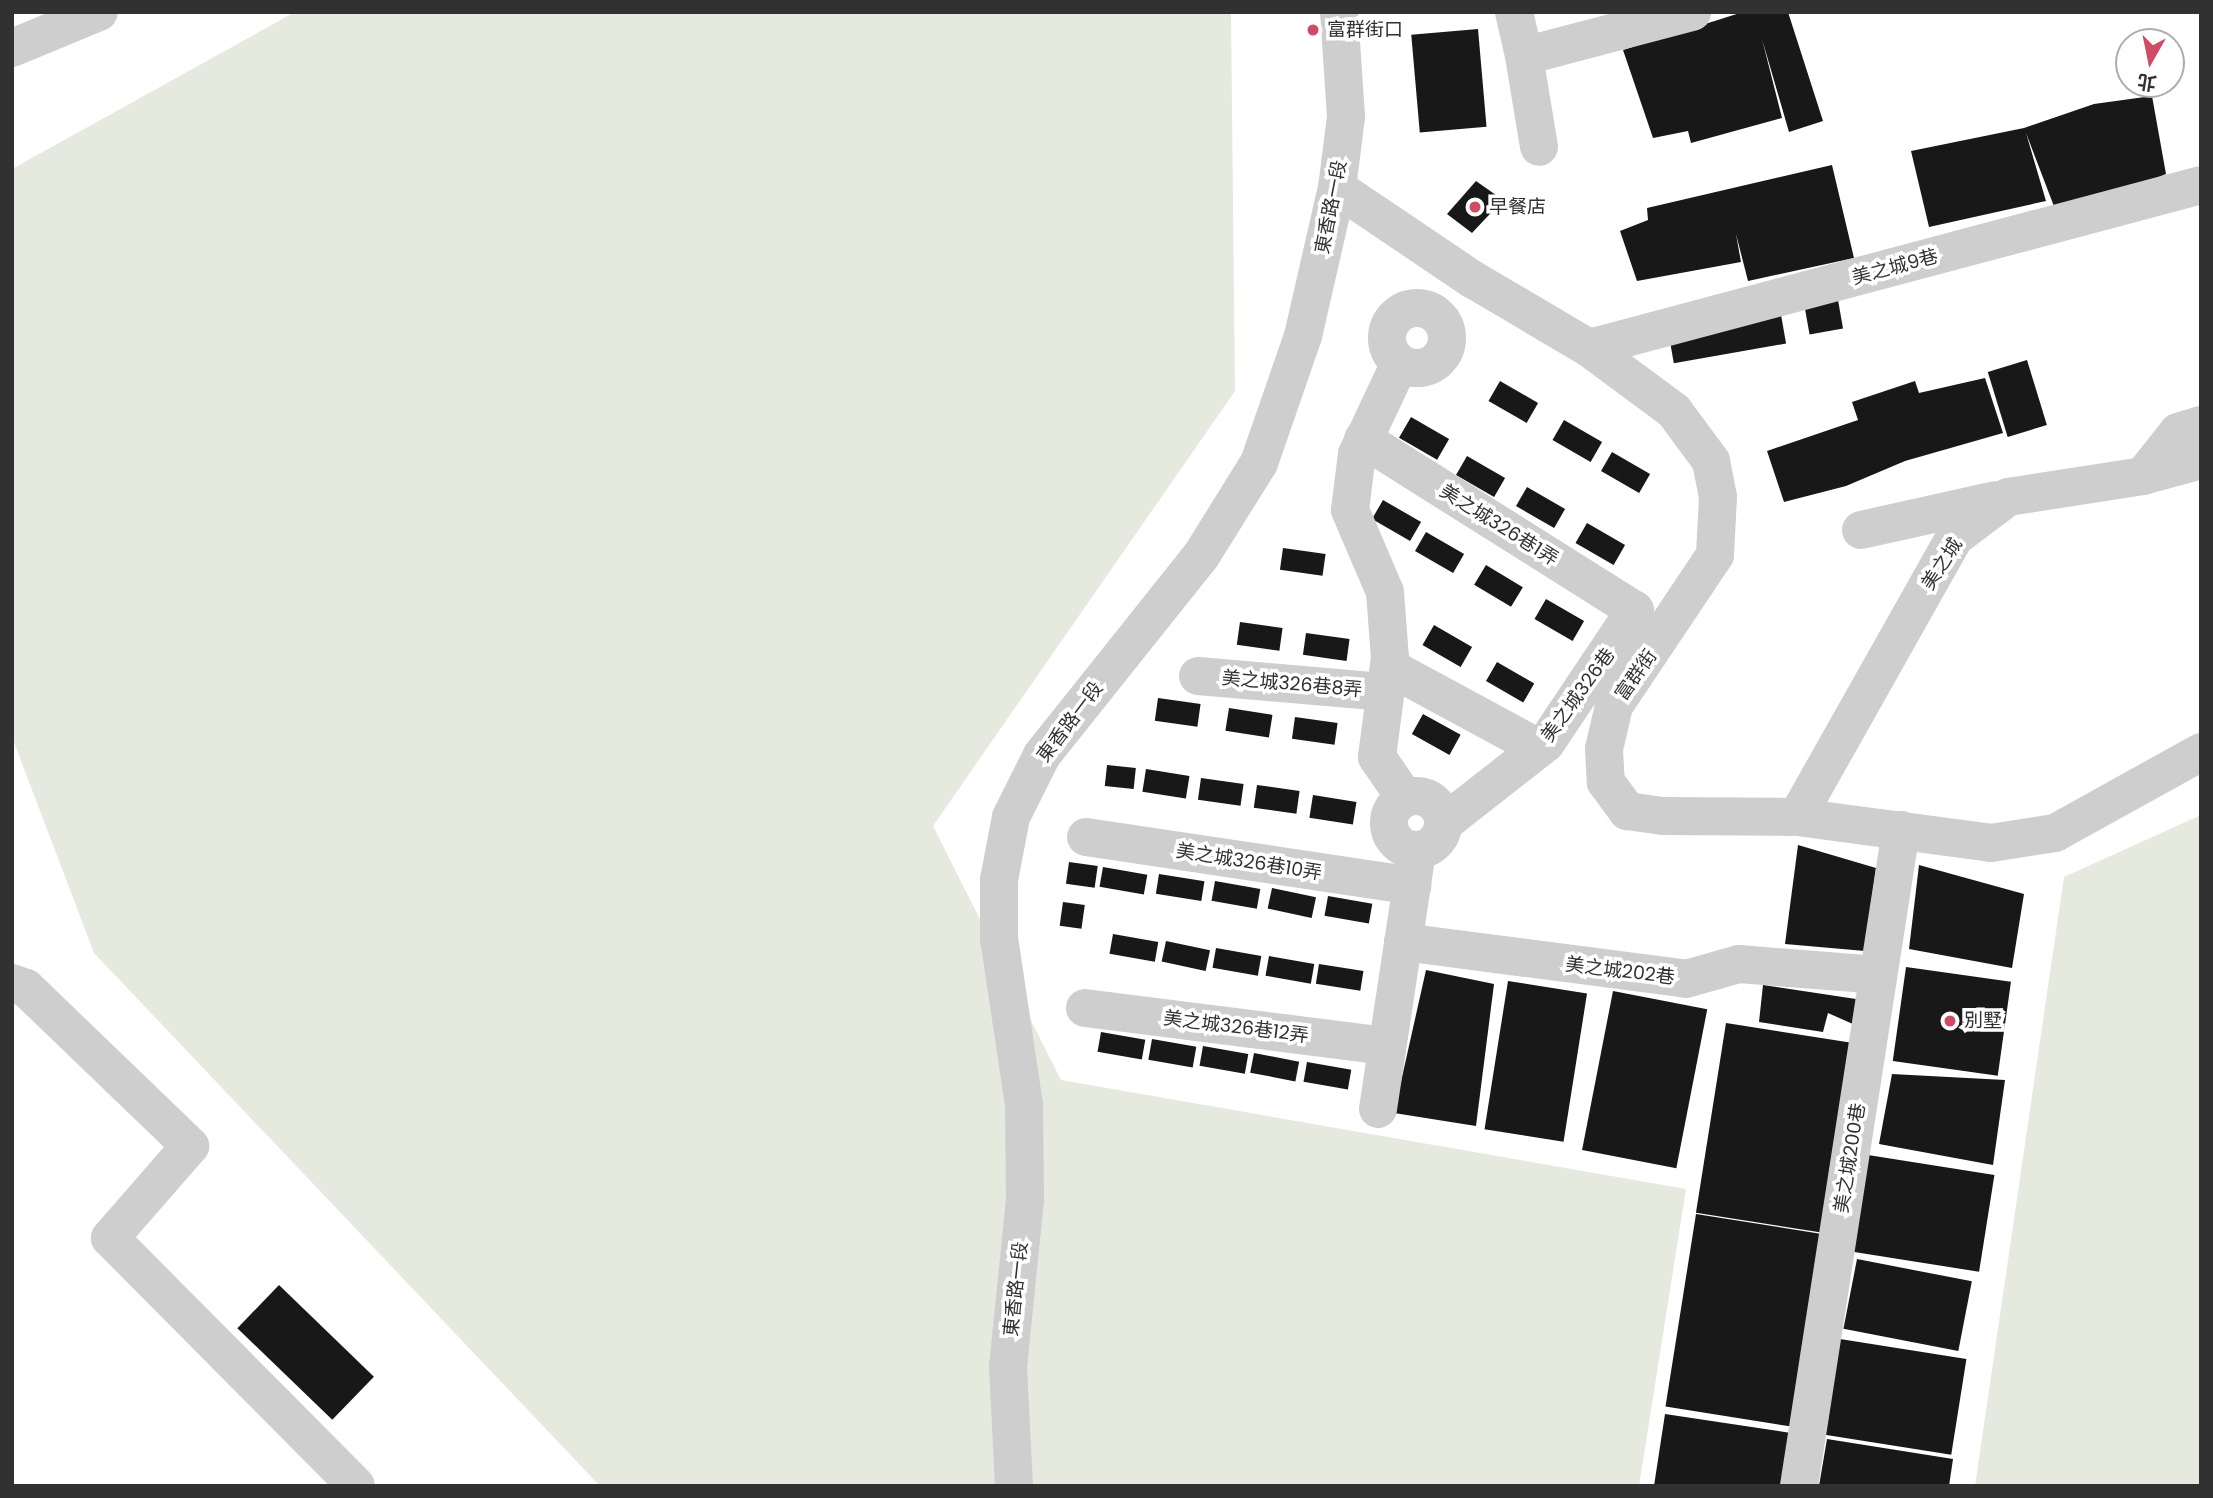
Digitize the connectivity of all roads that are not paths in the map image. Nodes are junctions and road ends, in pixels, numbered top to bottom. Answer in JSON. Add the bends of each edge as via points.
{"nodes":[{"id":1,"x":99,"y":12,"type":"edge"},
{"id":2,"x":1339,"y":12,"type":"edge"},
{"id":3,"x":1514,"y":12,"type":"edge"},
{"id":4,"x":1692,"y":12,"type":"edge"},
{"id":5,"x":12,"y":48,"type":"edge"},
{"id":6,"x":1524,"y":56,"type":"junction"},
{"id":7,"x":1539,"y":147,"type":"dead end"},
{"id":8,"x":2201,"y":185,"type":"edge"},
{"id":9,"x":1337,"y":188,"type":"junction"},
{"id":10,"x":1457,"y":268,"type":"junction"},
{"id":11,"x":1589,"y":348,"type":"junction"},
{"id":12,"x":2201,"y":425,"type":"edge"},
{"id":13,"x":1363,"y":439,"type":"junction"},
{"id":14,"x":2201,"y":460,"type":"edge"},
{"id":15,"x":2143,"y":476,"type":"junction"},
{"id":16,"x":2008,"y":497,"type":"junction"},
{"id":17,"x":1861,"y":530,"type":"dead end"},
{"id":18,"x":1634,"y":610,"type":"joint"},
{"id":19,"x":1198,"y":676,"type":"dead end"},
{"id":20,"x":1387,"y":679,"type":"junction"},
{"id":21,"x":1539,"y":748,"type":"junction"},
{"id":22,"x":2201,"y":752,"type":"edge"},
{"id":23,"x":1405,"y":798,"type":"junction"},
{"id":24,"x":1797,"y":817,"type":"junction"},
{"id":25,"x":1444,"y":823,"type":"junction"},
{"id":26,"x":1901,"y":830,"type":"junction"},
{"id":27,"x":1086,"y":837,"type":"dead end"},
{"id":28,"x":1414,"y":868,"type":"junction"},
{"id":29,"x":1403,"y":942,"type":"junction"},
{"id":30,"x":1878,"y":975,"type":"junction"},
{"id":31,"x":12,"y":983,"type":"edge"},
{"id":32,"x":1085,"y":1008,"type":"dead end"},
{"id":33,"x":1387,"y":1046,"type":"junction"},
{"id":34,"x":1378,"y":1110,"type":"dead end"},
{"id":35,"x":356,"y":1486,"type":"edge"},
{"id":36,"x":1014,"y":1486,"type":"edge"},
{"id":37,"x":1799,"y":1486,"type":"edge"}],
"edges":[{"from":1,"to":5,"type":"street"},
{"from":2,"to":9,"type":"street","name":"東香路一段","via":[[1346,117]]},
{"from":3,"to":6,"type":"street"},
{"from":4,"to":6,"type":"street"},
{"from":6,"to":7,"type":"street"},
{"from":8,"to":11,"type":"street","name":"美之城9巷"},
{"from":9,"to":10,"type":"street","name":"富群街"},
{"from":9,"to":36,"type":"street","name":"東香路一段","via":[[1303,336],[1259,463],[1201,556],[1042,755],[1011,817],[999,880],[999,938],[1024,1105],[1025,1200],[1008,1367]]},
{"from":10,"to":11,"type":"street","name":"富群街"},
{"from":10,"to":13,"type":"street","via":[[1431,311],[1411,309],[1389,327],[1389,347],[1400,363]]},
{"from":11,"to":24,"type":"street","name":"富群街","via":[[1674,411],[1692,431],[1711,461],[1718,497],[1715,555],[1614,706],[1604,749],[1606,782],[1627,811],[1663,816]]},
{"from":12,"to":15,"type":"street","via":[[2178,432]]},
{"from":13,"to":18,"type":"street","name":"美之城326巷1弄"},
{"from":13,"to":20,"type":"street","via":[[1350,510],[1385,592]]},
{"from":14,"to":15,"type":"street","name":"美之城"},
{"from":15,"to":16,"type":"street","name":"美之城"},
{"from":16,"to":17,"type":"street"},
{"from":16,"to":24,"type":"street","name":"美之城","via":[[1955,537]]},
{"from":18,"to":21,"type":"street","name":"美之城326巷"},
{"from":19,"to":20,"type":"street","name":"美之城326巷8弄"},
{"from":20,"to":21,"type":"street"},
{"from":20,"to":23,"type":"street","via":[[1377,757]]},
{"from":21,"to":25,"type":"street","name":"美之城326巷"},
{"from":22,"to":26,"type":"street","name":"富群街","via":[[2055,833],[1991,843]]},
{"from":23,"to":25,"type":"street","via":[[1426,798],[1435,804]]},
{"from":23,"to":28,"type":"street","via":[[1390,814],[1388,824]]},
{"from":24,"to":26,"type":"street","name":"富群街"},
{"from":25,"to":28,"type":"street","via":[[1436,842]]},
{"from":26,"to":30,"type":"street","name":"美之城200巷"},
{"from":27,"to":28,"type":"street","name":"美之城326巷10弄"},
{"from":28,"to":29,"type":"street"},
{"from":29,"to":30,"type":"street","name":"美之城202巷","via":[[1686,979],[1739,964]]},
{"from":29,"to":33,"type":"street"},
{"from":30,"to":37,"type":"street","name":"美之城200巷"},
{"from":31,"to":35,"type":"street","via":[[26,988],[190,1146],[110,1238]]},
{"from":32,"to":33,"type":"street","name":"美之城326巷12弄"},
{"from":33,"to":34,"type":"street"}]}
